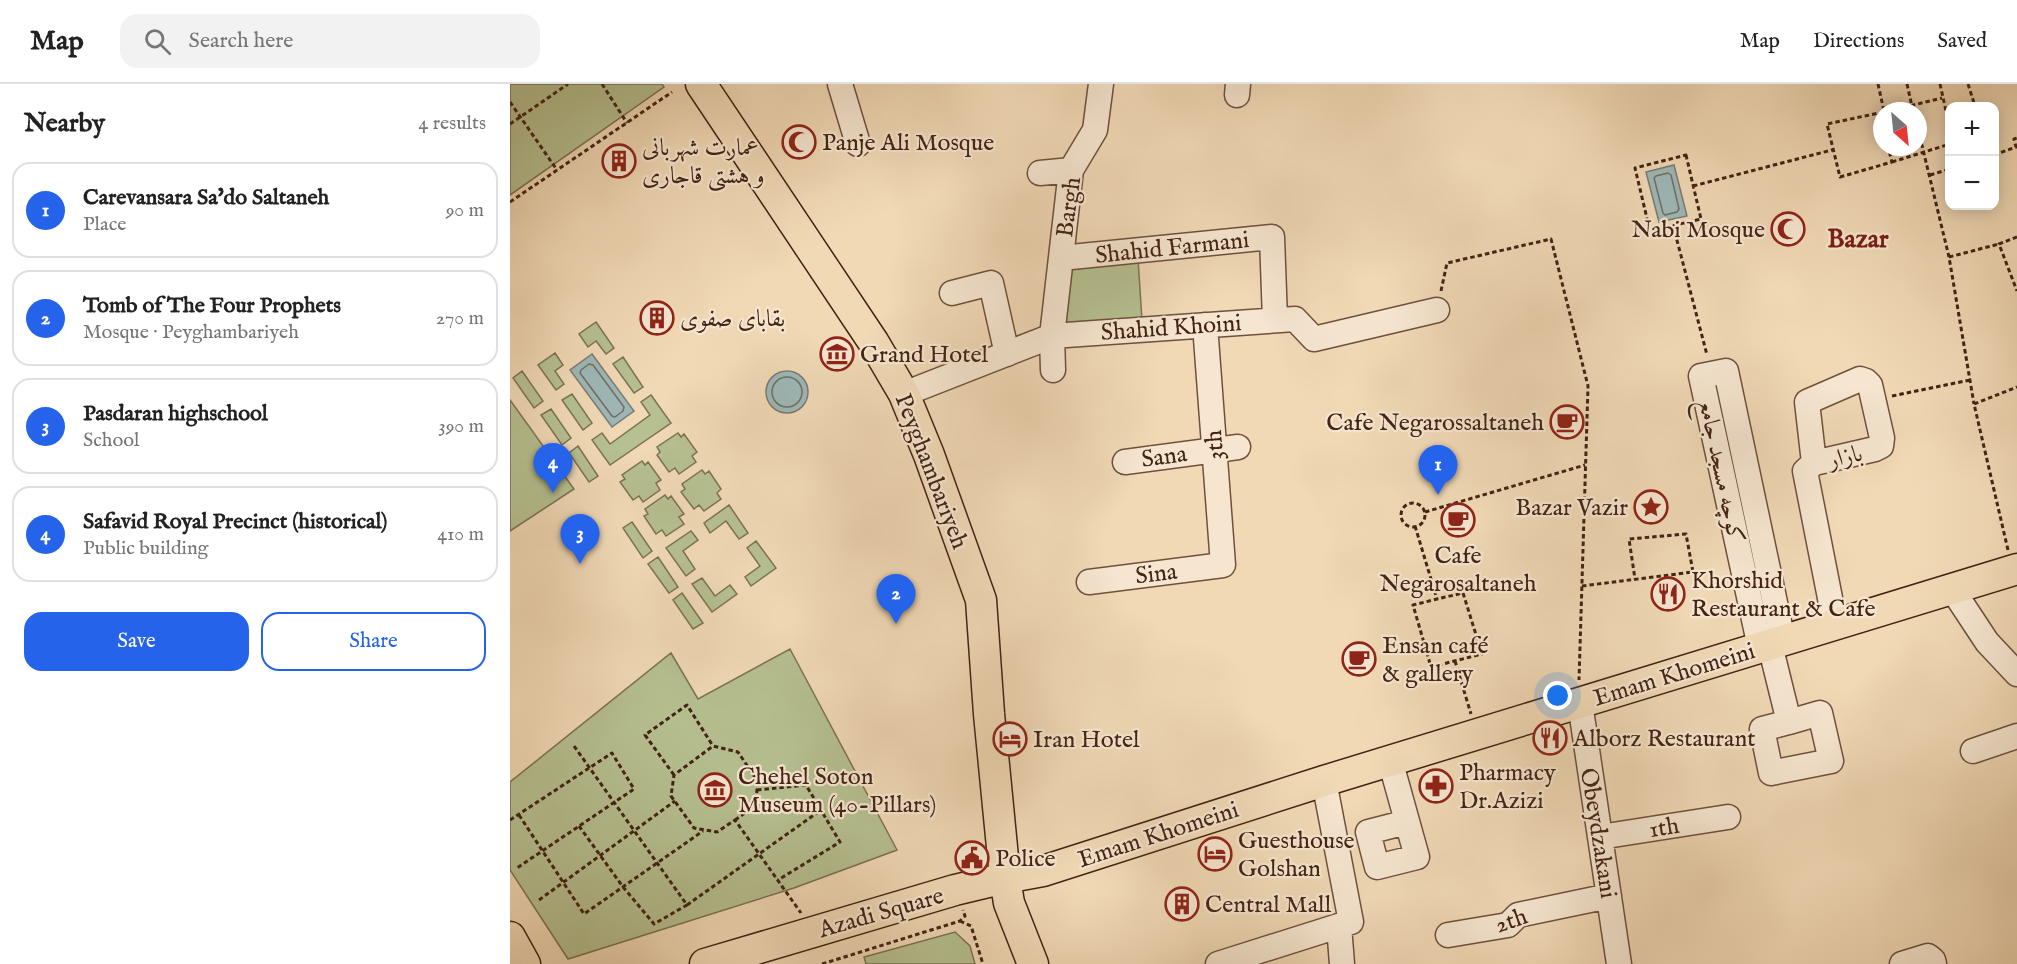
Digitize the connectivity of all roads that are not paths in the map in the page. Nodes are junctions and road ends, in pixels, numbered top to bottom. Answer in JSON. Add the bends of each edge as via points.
{"nodes":[{"id":1,"x":701,"y":84,"type":"edge"},
{"id":2,"x":840,"y":84,"type":"edge"},
{"id":3,"x":1101,"y":84,"type":"edge"},
{"id":4,"x":858,"y":144,"type":"dead end"},
{"id":5,"x":1071,"y":170,"type":"junction"},
{"id":6,"x":1040,"y":173,"type":"dead end"},
{"id":7,"x":1061,"y":258,"type":"junction"},
{"id":8,"x":952,"y":293,"type":"dead end"},
{"id":9,"x":1437,"y":310,"type":"road end"},
{"id":10,"x":1275,"y":320,"type":"junction"},
{"id":11,"x":1205,"y":325,"type":"junction"},
{"id":12,"x":1052,"y":336,"type":"junction"},
{"id":13,"x":1007,"y":354,"type":"junction"},
{"id":14,"x":1053,"y":370,"type":"dead end"},
{"id":15,"x":1713,"y":374,"type":"road end"},
{"id":16,"x":904,"y":394,"type":"junction"},
{"id":17,"x":1238,"y":447,"type":"dead end"},
{"id":18,"x":1214,"y":449,"type":"junction"},
{"id":19,"x":1125,"y":462,"type":"dead end"},
{"id":20,"x":1814,"y":463,"type":"junction"},
{"id":21,"x":2014,"y":560,"type":"edge"},
{"id":22,"x":1223,"y":565,"type":"joint"},
{"id":23,"x":1089,"y":582,"type":"dead end"},
{"id":24,"x":1952,"y":589,"type":"junction"},
{"id":25,"x":1833,"y":620,"type":"junction"},
{"id":26,"x":1770,"y":638,"type":"junction"},
{"id":27,"x":2017,"y":674,"type":"edge"},
{"id":28,"x":1580,"y":698,"type":"junction"},
{"id":29,"x":1789,"y":722,"type":"dead end"},
{"id":30,"x":2017,"y":736,"type":"edge"},
{"id":31,"x":1973,"y":751,"type":"dead end"},
{"id":32,"x":1390,"y":760,"type":"junction"},
{"id":33,"x":1324,"y":781,"type":"junction"},
{"id":34,"x":1728,"y":817,"type":"dead end"},
{"id":35,"x":1407,"y":822,"type":"dead end"},
{"id":36,"x":1600,"y":837,"type":"junction"},
{"id":37,"x":1005,"y":878,"type":"junction"},
{"id":38,"x":1609,"y":897,"type":"junction"},
{"id":39,"x":1339,"y":926,"type":"junction"},
{"id":40,"x":1448,"y":935,"type":"dead end"},
{"id":41,"x":510,"y":937,"type":"edge"},
{"id":42,"x":1259,"y":958,"type":"edge"},
{"id":43,"x":525,"y":964,"type":"edge"},
{"id":44,"x":705,"y":964,"type":"edge"},
{"id":45,"x":1034,"y":964,"type":"edge"},
{"id":46,"x":1218,"y":964,"type":"edge"},
{"id":47,"x":1342,"y":964,"type":"edge"},
{"id":48,"x":1619,"y":964,"type":"edge"},
{"id":49,"x":1902,"y":964,"type":"edge"},
{"id":50,"x":1934,"y":964,"type":"edge"}],
"edges":[{"from":1,"to":16,"type":"main road","name":"Peyghambariyeh"},
{"from":2,"to":4,"type":"street"},
{"from":3,"to":5,"type":"street","name":"Bargh","via":[[1095,130]]},
{"from":5,"to":6,"type":"street"},
{"from":5,"to":7,"type":"street","name":"Bargh"},
{"from":7,"to":10,"type":"street","name":"Shahid Farmani","via":[[1272,237]]},
{"from":7,"to":12,"type":"street","name":"Bargh"},
{"from":8,"to":13,"type":"street","via":[[991,283]]},
{"from":9,"to":10,"type":"street","name":"Shahid Khoini","via":[[1314,339],[1295,319]]},
{"from":10,"to":11,"type":"street","name":"Shahid Khoini"},
{"from":11,"to":12,"type":"street","name":"Shahid Khoini"},
{"from":11,"to":18,"type":"street","name":"3th"},
{"from":12,"to":13,"type":"street","name":"Shahid Khoini"},
{"from":12,"to":14,"type":"street"},
{"from":13,"to":16,"type":"street","name":"Shahid Khoini"},
{"from":15,"to":26,"type":"street","name":"کوچه مسجد جامع","via":[[1726,371]]},
{"from":16,"to":37,"type":"main road","name":"Peyghambariyeh","via":[[981,600]]},
{"from":17,"to":18,"type":"street","name":"Sana"},
{"from":18,"to":19,"type":"street","name":"Sana"},
{"from":18,"to":22,"type":"street","name":"3th"},
{"from":20,"to":20,"type":"street","name":"بازار","via":[[1807,402],[1866,381],[1881,446]]},
{"from":20,"to":25,"type":"street","name":"بازار","via":[[1805,471]]},
{"from":21,"to":24,"type":"main road","name":"Emam Khomeini"},
{"from":21,"to":25,"type":"main road","name":"Emam Khomeini"},
{"from":22,"to":23,"type":"street","name":"Sina"},
{"from":24,"to":25,"type":"main road","name":"Emam Khomeini"},
{"from":24,"to":27,"type":"street","via":[[1987,642]]},
{"from":25,"to":26,"type":"main road","name":"Emam Khomeini"},
{"from":26,"to":28,"type":"main road","name":"Emam Khomeini"},
{"from":26,"to":29,"type":"street"},
{"from":28,"to":32,"type":"main road","name":"Emam Khomeini"},
{"from":28,"to":36,"type":"street","name":"Obeydzakani"},
{"from":28,"to":37,"type":"main road","name":"Emam Khomeini","via":[[1474,724],[1039,856]]},
{"from":30,"to":31,"type":"street"},
{"from":32,"to":33,"type":"main road","name":"Emam Khomeini"},
{"from":32,"to":35,"type":"street"},
{"from":33,"to":37,"type":"main road","name":"Emam Khomeini","via":[[1043,872]]},
{"from":33,"to":39,"type":"street","via":[[1351,922]]},
{"from":34,"to":36,"type":"street","name":"1th"},
{"from":36,"to":38,"type":"street","name":"Obeydzakani"},
{"from":37,"to":44,"type":"main road","name":"Azadi Square"},
{"from":37,"to":45,"type":"main road","via":[[1009,903]]},
{"from":38,"to":40,"type":"street","name":"2th","via":[[1518,915],[1509,925]]},
{"from":38,"to":48,"type":"street","name":"Obeydzakani"},
{"from":39,"to":42,"type":"street"},
{"from":39,"to":47,"type":"street"},
{"from":41,"to":43,"type":"main road"},
{"from":42,"to":46,"type":"street"},
{"from":49,"to":50,"type":"street","via":[[1928,956]]}]}
